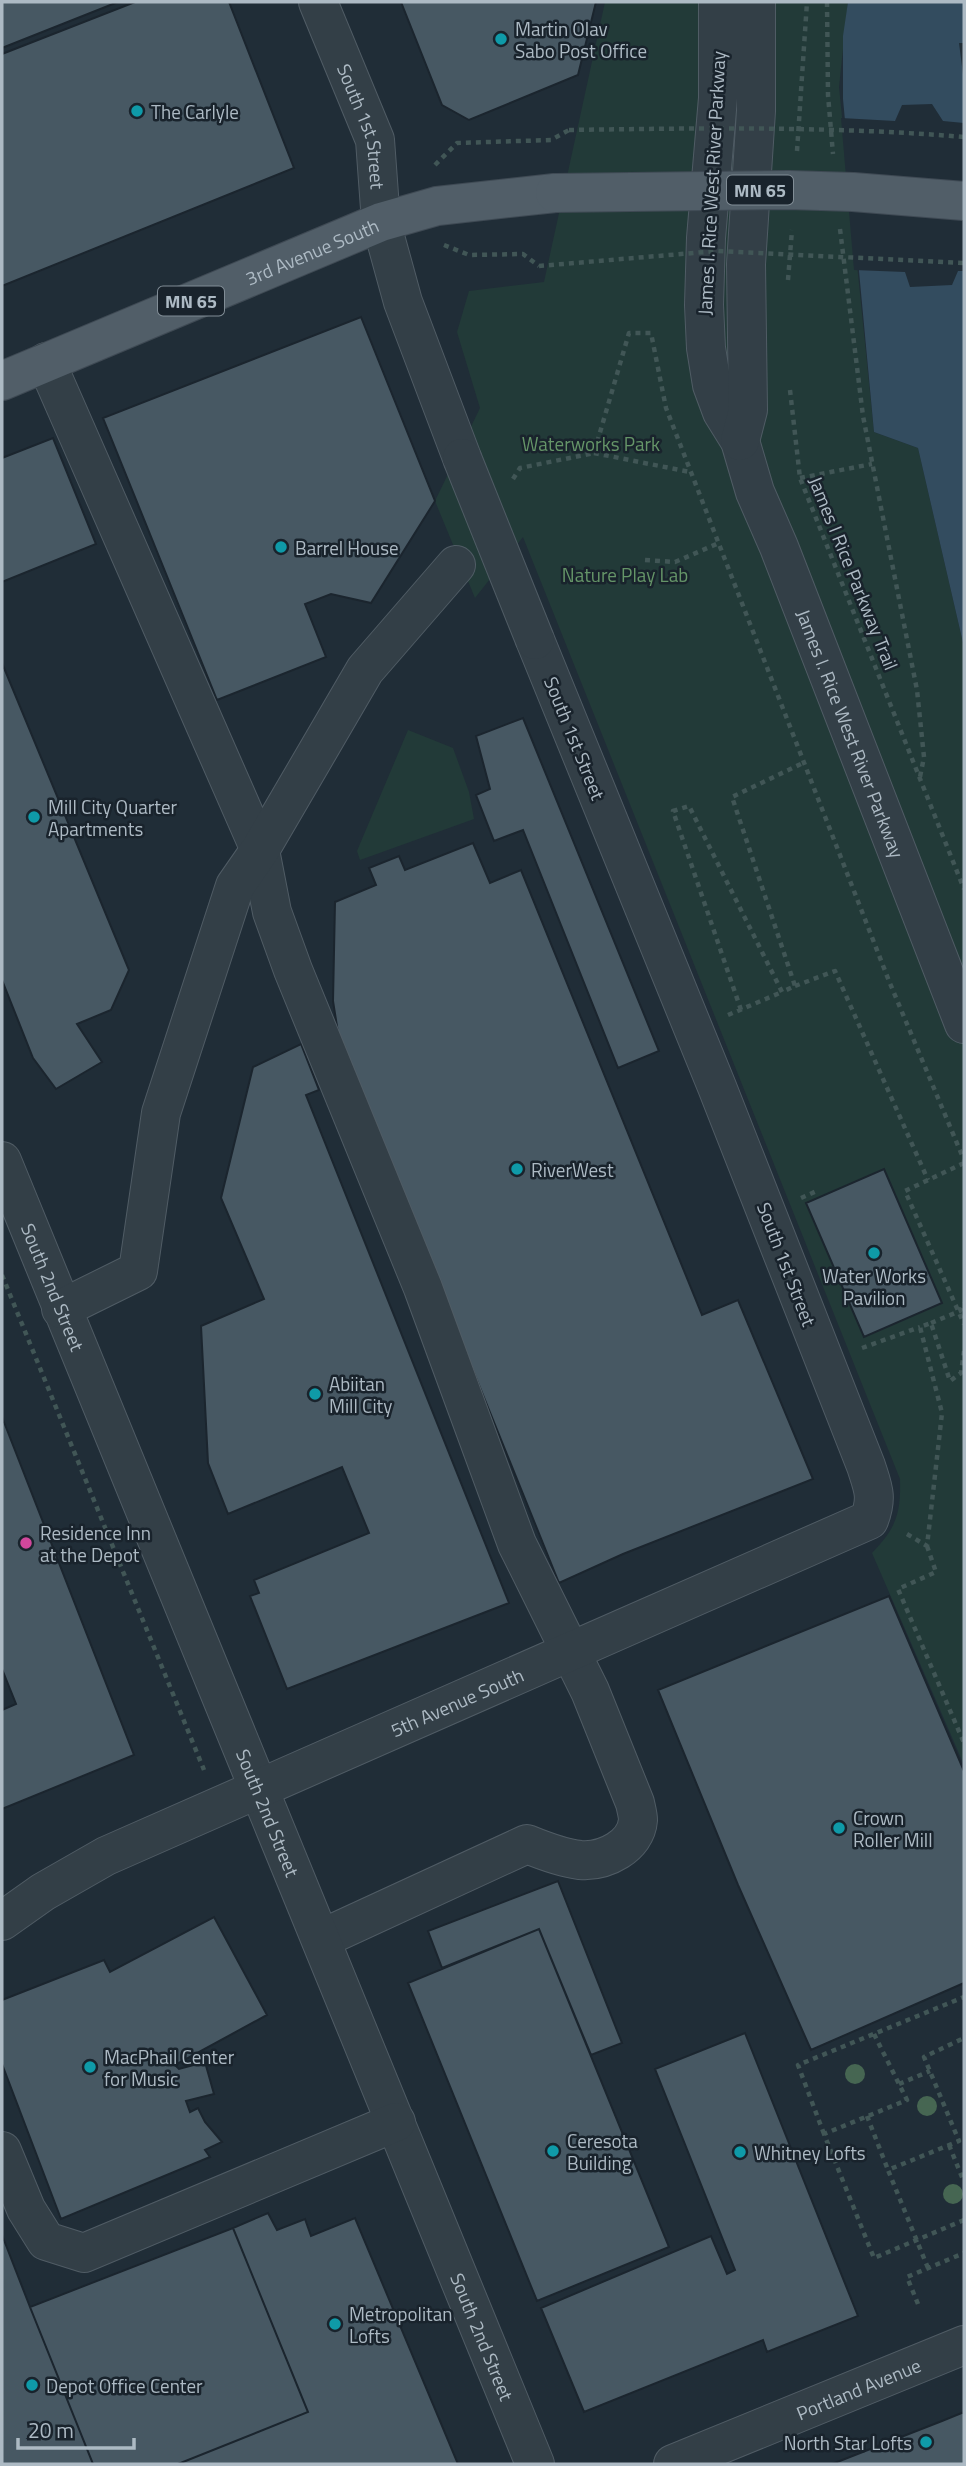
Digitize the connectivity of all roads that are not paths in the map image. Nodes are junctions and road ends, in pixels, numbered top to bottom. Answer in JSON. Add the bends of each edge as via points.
{"nodes":[{"id":1,"x":318,"y":2,"type":"edge"},
{"id":2,"x":718,"y":2,"type":"edge"},
{"id":3,"x":755,"y":2,"type":"edge"},
{"id":4,"x":964,"y":201,"type":"edge"},
{"id":5,"x":381,"y":222,"type":"junction"},
{"id":6,"x":46,"y":362,"type":"junction"},
{"id":7,"x":2,"y":381,"type":"edge"},
{"id":8,"x":740,"y":441,"type":"junction"},
{"id":9,"x":456,"y":565,"type":"dead end"},
{"id":10,"x":260,"y":850,"type":"junction"},
{"id":11,"x":964,"y":1024,"type":"edge"},
{"id":12,"x":2,"y":1161,"type":"edge"},
{"id":13,"x":61,"y":1310,"type":"junction"},
{"id":14,"x":866,"y":1466,"type":"joint"},
{"id":15,"x":571,"y":1651,"type":"junction"},
{"id":16,"x":258,"y":1790,"type":"junction"},
{"id":17,"x":2,"y":1920,"type":"edge"},
{"id":18,"x":321,"y":1940,"type":"junction"},
{"id":19,"x":396,"y":2122,"type":"junction"},
{"id":20,"x":2,"y":2151,"type":"edge"},
{"id":21,"x":964,"y":2345,"type":"edge"},
{"id":22,"x":535,"y":2464,"type":"edge"},
{"id":23,"x":673,"y":2464,"type":"edge"}],
"edges":[{"from":1,"to":5,"type":"street","name":"South 1st Street","via":[[375,139]]},
{"from":2,"to":8,"type":"street","name":"James I. Rice West River Parkway","via":[[718,98],[706,238],[706,348],[712,385]]},
{"from":3,"to":8,"type":"street","name":"James I. Rice West River Parkway","via":[[756,111],[746,264],[748,410]]},
{"from":4,"to":5,"type":"main road","name":"3rd Avenue South","number":"MN 65","bridge":true,"via":[[789,190],[555,193],[437,206]]},
{"from":5,"to":6,"type":"main road","name":"3rd Avenue South","number":"MN 65"},
{"from":5,"to":14,"type":"street","name":"South 1st Street","bridge":true,"via":[[403,302],[462,458]]},
{"from":6,"to":7,"type":"main road","name":"3rd Avenue South","number":"MN 65"},
{"from":6,"to":10,"type":"street"},
{"from":8,"to":11,"type":"street","name":"James I. Rice West River Parkway","via":[[755,492]]},
{"from":9,"to":10,"type":"street","via":[[365,670]]},
{"from":10,"to":13,"type":"street","via":[[236,886],[162,1113],[138,1271]]},
{"from":10,"to":15,"type":"street","via":[[272,912],[293,970],[423,1288],[517,1544]]},
{"from":12,"to":13,"type":"street","name":"South 2nd Street"},
{"from":13,"to":16,"type":"street","name":"South 2nd Street"},
{"from":14,"to":15,"type":"street","name":"5th Avenue South","via":[[875,1504],[869,1520]]},
{"from":15,"to":16,"type":"street","name":"5th Avenue South"},
{"from":15,"to":18,"type":"street","via":[[635,1803],[635,1832],[624,1846],[596,1860],[580,1860],[527,1844]]},
{"from":16,"to":17,"type":"street","name":"5th Avenue South","via":[[106,1856]]},
{"from":16,"to":18,"type":"street","name":"South 2nd Street"},
{"from":18,"to":19,"type":"street","name":"South 2nd Street"},
{"from":19,"to":20,"type":"street","via":[[84,2253],[46,2241],[26,2209]]},
{"from":19,"to":22,"type":"street","name":"South 2nd Street"},
{"from":21,"to":23,"type":"street","name":"Portland Avenue"}]}
